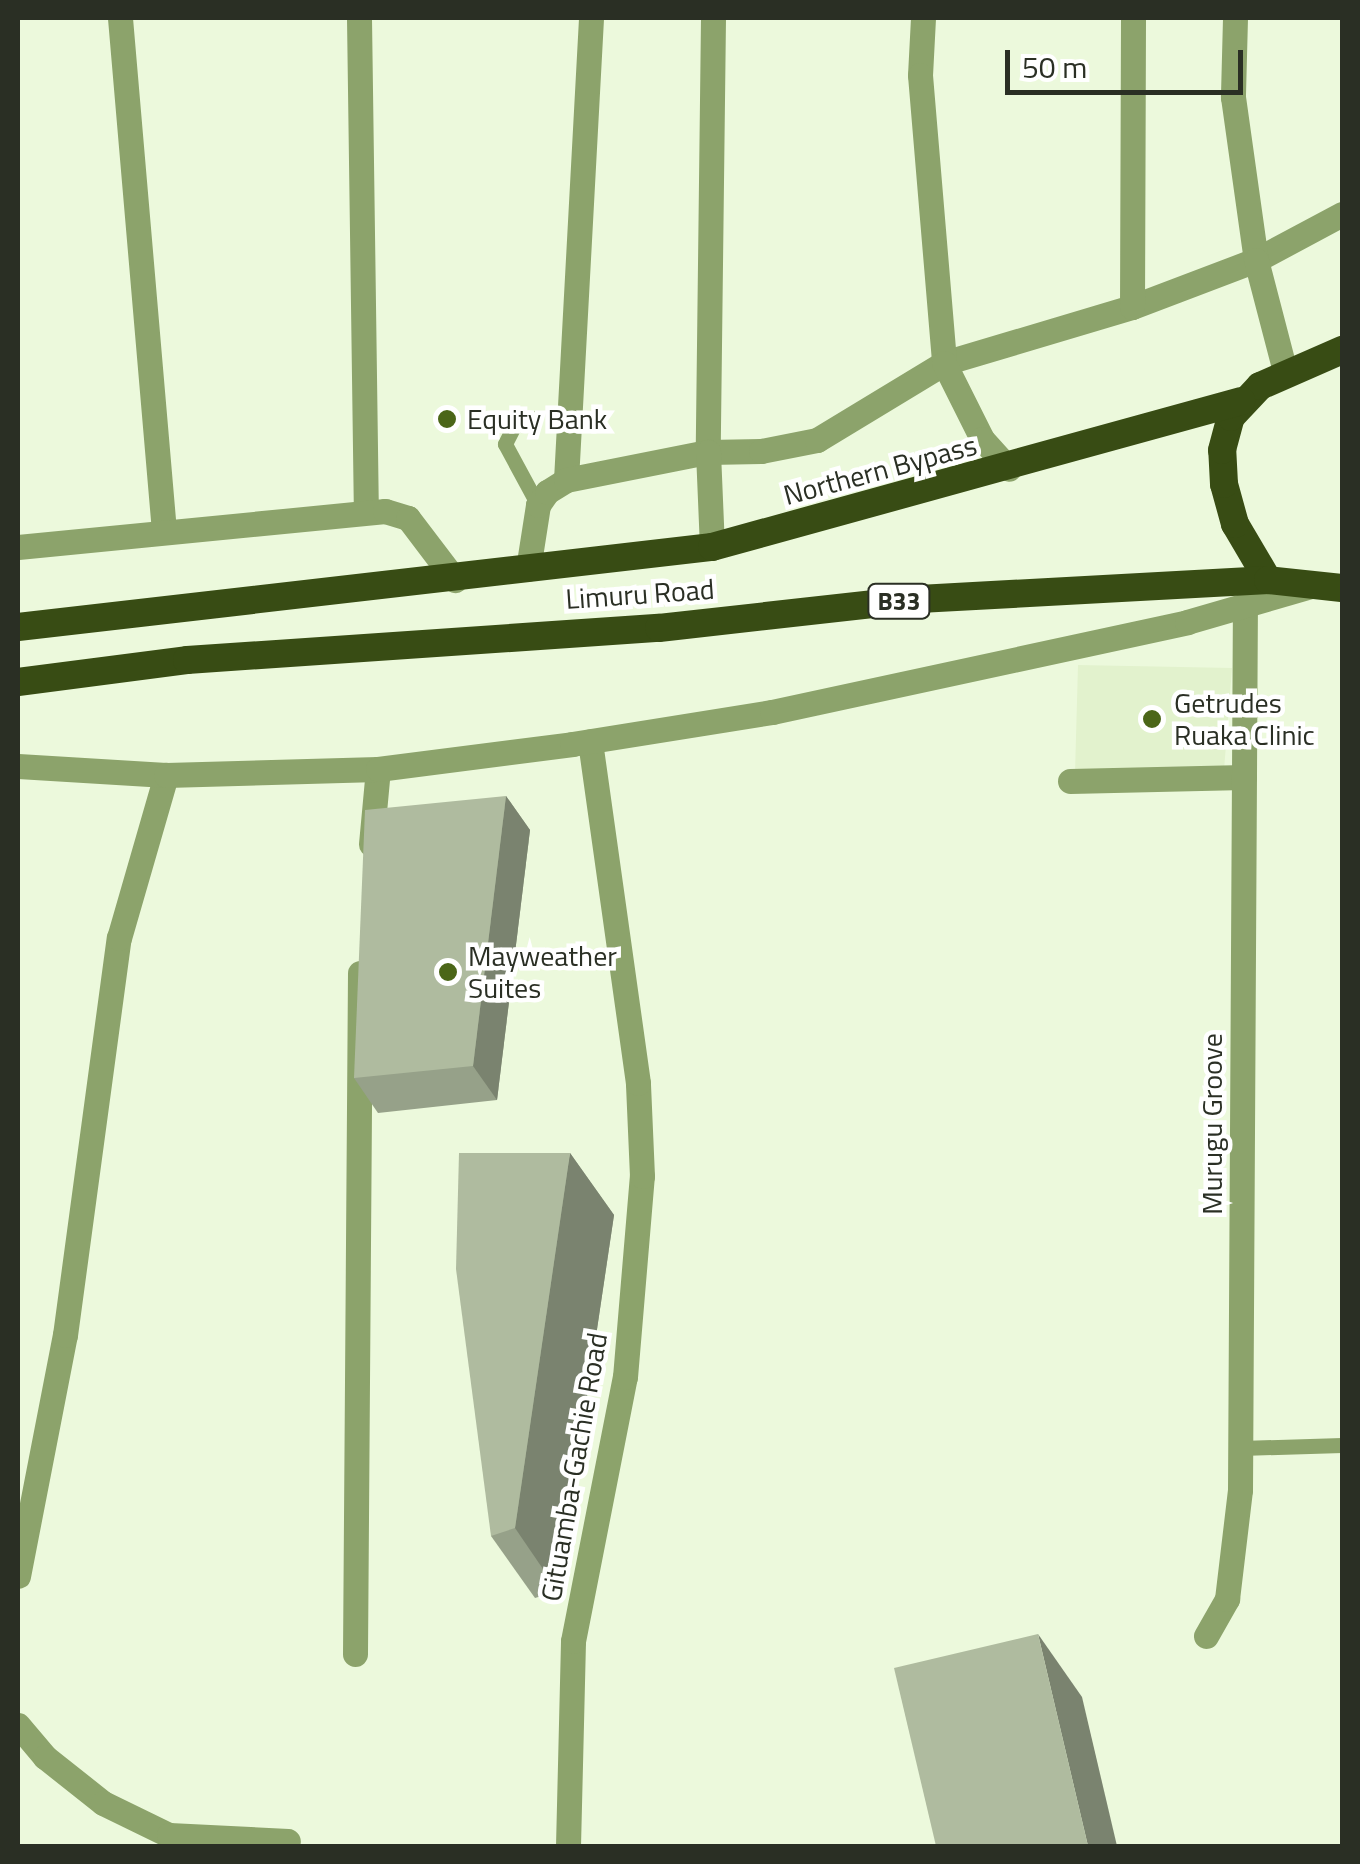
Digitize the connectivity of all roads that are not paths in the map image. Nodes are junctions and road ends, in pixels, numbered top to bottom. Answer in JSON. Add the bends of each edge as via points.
{"nodes":[{"id":1,"x":120,"y":18,"type":"edge"},
{"id":2,"x":358,"y":18,"type":"edge"},
{"id":3,"x":591,"y":18,"type":"edge"},
{"id":4,"x":713,"y":18,"type":"edge"},
{"id":5,"x":923,"y":18,"type":"edge"},
{"id":6,"x":1133,"y":18,"type":"edge"},
{"id":7,"x":1235,"y":18,"type":"edge"},
{"id":8,"x":1342,"y":214,"type":"edge"},
{"id":9,"x":1256,"y":260,"type":"junction"},
{"id":10,"x":1132,"y":306,"type":"junction"},
{"id":11,"x":1342,"y":350,"type":"edge"},
{"id":12,"x":944,"y":363,"type":"junction"},
{"id":13,"x":1285,"y":372,"type":"junction"},
{"id":14,"x":1242,"y":401,"type":"junction"},
{"id":15,"x":533,"y":418,"type":"dead end"},
{"id":16,"x":708,"y":452,"type":"junction"},
{"id":17,"x":1009,"y":469,"type":"junction"},
{"id":18,"x":566,"y":480,"type":"junction"},
{"id":19,"x":538,"y":505,"type":"junction"},
{"id":20,"x":366,"y":511,"type":"junction"},
{"id":21,"x":164,"y":530,"type":"junction"},
{"id":22,"x":18,"y":546,"type":"edge"},
{"id":23,"x":712,"y":546,"type":"junction"},
{"id":24,"x":528,"y":569,"type":"junction"},
{"id":25,"x":455,"y":580,"type":"junction"},
{"id":26,"x":1268,"y":580,"type":"junction"},
{"id":27,"x":1310,"y":586,"type":"junction"},
{"id":28,"x":1342,"y":588,"type":"edge"},
{"id":29,"x":1245,"y":606,"type":"junction"},
{"id":30,"x":18,"y":627,"type":"edge"},
{"id":31,"x":18,"y":682,"type":"edge"},
{"id":32,"x":590,"y":741,"type":"junction"},
{"id":33,"x":18,"y":766,"type":"edge"},
{"id":34,"x":378,"y":769,"type":"junction"},
{"id":35,"x":166,"y":775,"type":"junction"},
{"id":36,"x":1244,"y":777,"type":"junction"},
{"id":37,"x":1070,"y":781,"type":"dead end"},
{"id":38,"x":370,"y":863,"type":"edge"},
{"id":39,"x":363,"y":938,"type":"edge"},
{"id":40,"x":1342,"y":1445,"type":"edge"},
{"id":41,"x":1241,"y":1448,"type":"junction"},
{"id":42,"x":18,"y":1576,"type":"edge"},
{"id":43,"x":1206,"y":1636,"type":"dead end"},
{"id":44,"x":355,"y":1654,"type":"dead end"},
{"id":45,"x":18,"y":1725,"type":"edge"},
{"id":46,"x":288,"y":1841,"type":"dead end"},
{"id":47,"x":568,"y":1846,"type":"edge"}],
"edges":[{"from":1,"to":21,"type":"street"},
{"from":2,"to":20,"type":"street"},
{"from":3,"to":18,"type":"street"},
{"from":4,"to":16,"type":"street"},
{"from":5,"to":12,"type":"street","via":[[920,75]]},
{"from":6,"to":10,"type":"street"},
{"from":7,"to":9,"type":"street","via":[[1233,97]]},
{"from":8,"to":9,"type":"street"},
{"from":9,"to":10,"type":"street"},
{"from":9,"to":13,"type":"street"},
{"from":10,"to":12,"type":"street"},
{"from":11,"to":13,"type":"highway","name":"Northern Bypass"},
{"from":12,"to":16,"type":"street","via":[[817,440]]},
{"from":12,"to":17,"type":"street","via":[[982,439]]},
{"from":13,"to":14,"type":"highway","name":"Northern Bypass"},
{"from":14,"to":17,"type":"highway","name":"Northern Bypass"},
{"from":14,"to":26,"type":"highway","via":[[1222,450],[1224,484],[1234,524]]},
{"from":15,"to":19,"type":"lane","via":[[514,426],[506,444]]},
{"from":16,"to":18,"type":"street"},
{"from":16,"to":23,"type":"street"},
{"from":17,"to":23,"type":"highway","name":"Northern Bypass"},
{"from":18,"to":19,"type":"street"},
{"from":19,"to":24,"type":"street"},
{"from":20,"to":21,"type":"street"},
{"from":20,"to":25,"type":"street","via":[[408,518]]},
{"from":21,"to":22,"type":"street"},
{"from":23,"to":24,"type":"highway","name":"Northern Bypass"},
{"from":24,"to":25,"type":"highway","name":"Limuru Road"},
{"from":25,"to":30,"type":"highway","name":"Limuru Road"},
{"from":26,"to":27,"type":"highway"},
{"from":26,"to":31,"type":"highway","name":"Limuru Road","number":"B33","via":[[919,598],[658,628],[187,660]]},
{"from":27,"to":28,"type":"highway"},
{"from":27,"to":29,"type":"street"},
{"from":29,"to":32,"type":"street","via":[[772,712]]},
{"from":29,"to":36,"type":"street","name":"Murugu Groove"},
{"from":32,"to":34,"type":"street"},
{"from":32,"to":47,"type":"street","name":"Gituamba-Gachie Road","via":[[638,1083],[642,1176],[625,1377],[573,1640]]},
{"from":33,"to":35,"type":"street"},
{"from":34,"to":35,"type":"street"},
{"from":34,"to":38,"type":"street"},
{"from":35,"to":42,"type":"street","via":[[119,938],[65,1335]]},
{"from":36,"to":37,"type":"street"},
{"from":36,"to":41,"type":"street","name":"Murugu Groove"},
{"from":39,"to":44,"type":"street","via":[[356,1013]]},
{"from":40,"to":41,"type":"lane"},
{"from":41,"to":43,"type":"street","name":"Murugu Groove","via":[[1227,1598]]},
{"from":45,"to":46,"type":"street","via":[[103,1803],[170,1836]]}]}
